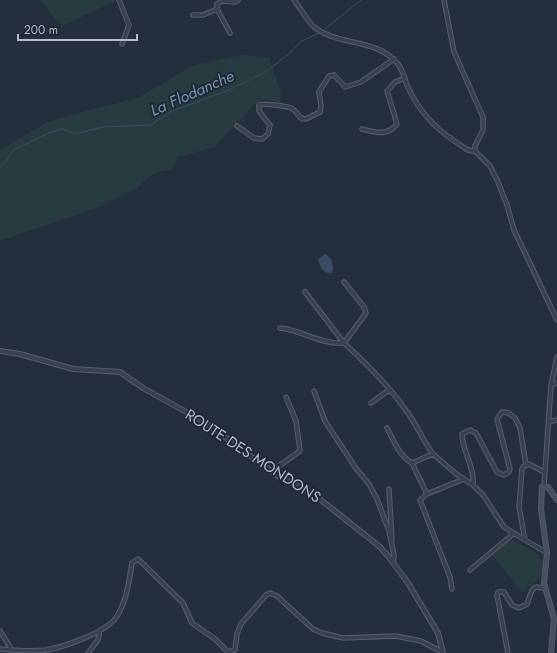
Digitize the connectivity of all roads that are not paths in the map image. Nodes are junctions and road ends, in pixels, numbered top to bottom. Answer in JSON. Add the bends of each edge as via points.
{"nodes":[{"id":1,"x":119,"y":0,"type":"edge"},
{"id":2,"x":238,"y":0,"type":"edge"},
{"id":3,"x":294,"y":0,"type":"edge"},
{"id":4,"x":444,"y":0,"type":"edge"},
{"id":5,"x":217,"y":9,"type":"junction"},
{"id":6,"x":193,"y":15,"type":"dead end"},
{"id":7,"x":230,"y":33,"type":"dead end"},
{"id":8,"x":122,"y":44,"type":"dead end"},
{"id":9,"x":394,"y":59,"type":"junction"},
{"id":10,"x":405,"y":78,"type":"junction"},
{"id":11,"x":237,"y":126,"type":"dead end"},
{"id":12,"x":362,"y":129,"type":"dead end"},
{"id":13,"x":475,"y":152,"type":"junction"},
{"id":14,"x":344,"y":282,"type":"dead end"},
{"id":15,"x":305,"y":292,"type":"dead end"},
{"id":16,"x":557,"y":320,"type":"edge"},
{"id":17,"x":280,"y":328,"type":"dead end"},
{"id":18,"x":344,"y":343,"type":"junction"},
{"id":19,"x":0,"y":351,"type":"edge"},
{"id":20,"x":557,"y":357,"type":"edge"},
{"id":21,"x":557,"y":383,"type":"edge"},
{"id":22,"x":551,"y":385,"type":"junction"},
{"id":23,"x":389,"y":390,"type":"junction"},
{"id":24,"x":314,"y":391,"type":"dead end"},
{"id":25,"x":286,"y":397,"type":"dead end"},
{"id":26,"x":371,"y":402,"type":"dead end"},
{"id":27,"x":557,"y":420,"type":"edge"},
{"id":28,"x":549,"y":422,"type":"junction"},
{"id":29,"x":387,"y":428,"type":"dead end"},
{"id":30,"x":433,"y":454,"type":"junction"},
{"id":31,"x":412,"y":463,"type":"junction"},
{"id":32,"x":526,"y":465,"type":"junction"},
{"id":33,"x":272,"y":471,"type":"junction"},
{"id":34,"x":544,"y":472,"type":"junction"},
{"id":35,"x":464,"y":479,"type":"junction"},
{"id":36,"x":473,"y":485,"type":"junction"},
{"id":37,"x":544,"y":486,"type":"junction"},
{"id":38,"x":389,"y":489,"type":"dead end"},
{"id":39,"x":427,"y":494,"type":"junction"},
{"id":40,"x":557,"y":500,"type":"edge"},
{"id":41,"x":513,"y":534,"type":"junction"},
{"id":42,"x":524,"y":540,"type":"junction"},
{"id":43,"x":392,"y":543,"type":"junction"},
{"id":44,"x":547,"y":553,"type":"junction"},
{"id":45,"x":393,"y":563,"type":"junction"},
{"id":46,"x":470,"y":570,"type":"dead end"},
{"id":47,"x":544,"y":588,"type":"junction"},
{"id":48,"x":452,"y":590,"type":"dead end"},
{"id":49,"x":100,"y":630,"type":"junction"},
{"id":50,"x":0,"y":631,"type":"edge"},
{"id":51,"x":0,"y":649,"type":"edge"},
{"id":52,"x":12,"y":650,"type":"junction"},
{"id":53,"x":88,"y":653,"type":"edge"},
{"id":54,"x":443,"y":653,"type":"edge"},
{"id":55,"x":508,"y":653,"type":"edge"},
{"id":56,"x":551,"y":653,"type":"edge"}],
"edges":[{"from":1,"to":8,"type":"street","via":[[129,25]]},
{"from":2,"to":5,"type":"street","via":[[232,3],[220,2]]},
{"from":3,"to":9,"type":"street","via":[[311,24],[331,36],[378,48]]},
{"from":4,"to":13,"type":"street","via":[[454,52],[483,117],[483,130],[475,146]]},
{"from":5,"to":6,"type":"street","via":[[204,15]]},
{"from":5,"to":7,"type":"street"},
{"from":9,"to":10,"type":"street"},
{"from":9,"to":11,"type":"street","via":[[362,82],[345,87],[334,75],[329,76],[319,92],[320,112],[306,119],[300,118],[291,108],[266,103],[259,105],[259,111],[270,125],[268,134],[262,139],[254,138]]},
{"from":10,"to":12,"type":"street","via":[[395,82],[387,91],[397,124],[393,129],[383,134]]},
{"from":10,"to":13,"type":"street","via":[[417,102],[435,127],[467,150]]},
{"from":13,"to":16,"type":"street","via":[[490,166],[498,182],[508,205],[514,230]]},
{"from":14,"to":18,"type":"street","via":[[366,313]]},
{"from":15,"to":18,"type":"street"},
{"from":17,"to":18,"type":"street","via":[[332,343]]},
{"from":18,"to":23,"type":"street"},
{"from":19,"to":33,"type":"street","name":"ROUTE DES MONDONS","via":[[73,369],[120,372],[143,388],[206,423]]},
{"from":20,"to":22,"type":"street"},
{"from":21,"to":22,"type":"street"},
{"from":22,"to":28,"type":"street"},
{"from":23,"to":26,"type":"street"},
{"from":23,"to":30,"type":"street","via":[[406,409],[422,440]]},
{"from":24,"to":43,"type":"street","via":[[324,421],[377,499]]},
{"from":25,"to":33,"type":"street","via":[[296,421],[300,451]]},
{"from":27,"to":28,"type":"street"},
{"from":28,"to":34,"type":"street"},
{"from":29,"to":31,"type":"street","via":[[401,454]]},
{"from":30,"to":31,"type":"street"},
{"from":30,"to":35,"type":"street"},
{"from":31,"to":39,"type":"street"},
{"from":32,"to":34,"type":"street"},
{"from":32,"to":36,"type":"street","via":[[518,424],[509,413],[502,412],[497,419],[510,469],[504,476],[497,472],[476,433],[470,430],[462,434],[473,474]]},
{"from":32,"to":42,"type":"street","via":[[522,469],[519,507]]},
{"from":33,"to":45,"type":"street","name":"ROUTE DES MONDONS","via":[[303,488],[349,520],[379,546]]},
{"from":34,"to":37,"type":"street"},
{"from":35,"to":36,"type":"street"},
{"from":35,"to":39,"type":"street"},
{"from":36,"to":41,"type":"street","via":[[483,494],[504,527]]},
{"from":37,"to":40,"type":"main road","via":[[548,487]]},
{"from":37,"to":44,"type":"main road","via":[[540,503]]},
{"from":38,"to":43,"type":"street"},
{"from":39,"to":48,"type":"street","via":[[420,500],[449,572]]},
{"from":41,"to":42,"type":"street"},
{"from":41,"to":46,"type":"street"},
{"from":42,"to":44,"type":"street"},
{"from":43,"to":45,"type":"street"},
{"from":44,"to":47,"type":"main road"},
{"from":45,"to":54,"type":"street","name":"ROUTE DES MONDONS","via":[[438,633]]},
{"from":47,"to":55,"type":"street","via":[[536,587],[532,590],[527,604],[519,608],[512,605],[504,592],[498,592]]},
{"from":47,"to":56,"type":"main road","via":[[554,614]]},
{"from":49,"to":52,"type":"street","via":[[50,649]]},
{"from":49,"to":53,"type":"street","via":[[98,640]]},
{"from":49,"to":54,"type":"street","via":[[118,615],[128,589],[132,563],[138,559],[183,603],[192,623],[228,652],[235,650],[238,629],[244,619],[270,593],[313,629],[322,633],[343,638],[396,636],[421,642]]},
{"from":50,"to":52,"type":"street"},
{"from":51,"to":52,"type":"street"}]}
